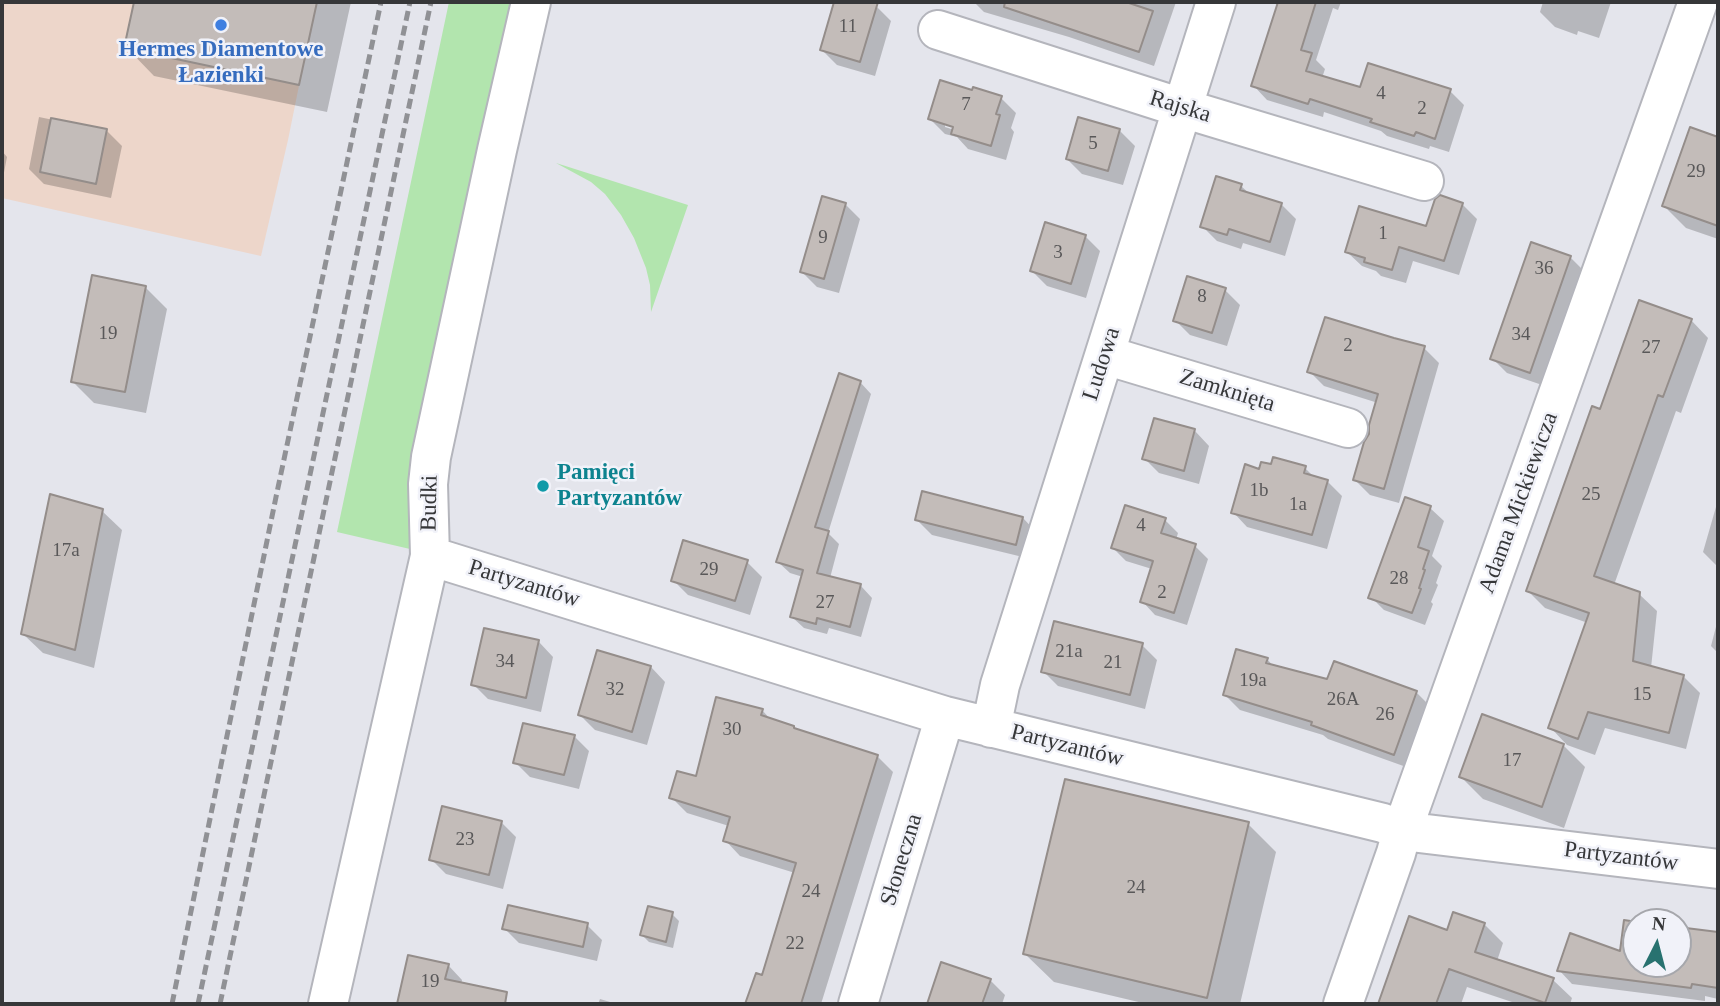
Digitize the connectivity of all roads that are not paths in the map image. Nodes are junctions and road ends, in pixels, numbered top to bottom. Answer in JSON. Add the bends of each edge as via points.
{"nodes":[{"id":1,"x":531,"y":2,"type":"edge"},
{"id":2,"x":1216,"y":2,"type":"edge"},
{"id":3,"x":1698,"y":2,"type":"edge"},
{"id":4,"x":938,"y":30,"type":"dead end"},
{"id":5,"x":1182,"y":108,"type":"junction"},
{"id":6,"x":1424,"y":181,"type":"dead end"},
{"id":7,"x":1105,"y":355,"type":"junction"},
{"id":8,"x":1348,"y":428,"type":"dead end"},
{"id":9,"x":430,"y":555,"type":"junction"},
{"id":10,"x":945,"y":716,"type":"junction"},
{"id":11,"x":990,"y":728,"type":"junction"},
{"id":12,"x":1402,"y":831,"type":"junction"},
{"id":13,"x":1718,"y":869,"type":"edge"},
{"id":14,"x":328,"y":1004,"type":"edge"},
{"id":15,"x":858,"y":1004,"type":"edge"},
{"id":16,"x":1343,"y":1004,"type":"edge"}],
"edges":[{"from":1,"to":9,"type":"street","name":"Budki","via":[[431,457]]},
{"from":2,"to":5,"type":"street","name":"Ludowa"},
{"from":3,"to":12,"type":"street","name":"Adama Mickiewicza"},
{"from":4,"to":5,"type":"street","name":"Rajska"},
{"from":5,"to":6,"type":"street","name":"Rajska"},
{"from":5,"to":7,"type":"street","name":"Ludowa"},
{"from":7,"to":8,"type":"street","name":"Zamknięta"},
{"from":7,"to":11,"type":"street","name":"Ludowa"},
{"from":9,"to":10,"type":"street","name":"Partyzantów"},
{"from":9,"to":14,"type":"street","name":"Budki"},
{"from":10,"to":11,"type":"street","name":"Partyzantów"},
{"from":10,"to":15,"type":"street","name":"Słoneczna"},
{"from":11,"to":12,"type":"street","name":"Partyzantów"},
{"from":12,"to":13,"type":"street","name":"Partyzantów"},
{"from":12,"to":16,"type":"street","name":"Adama Mickiewicza"}]}
